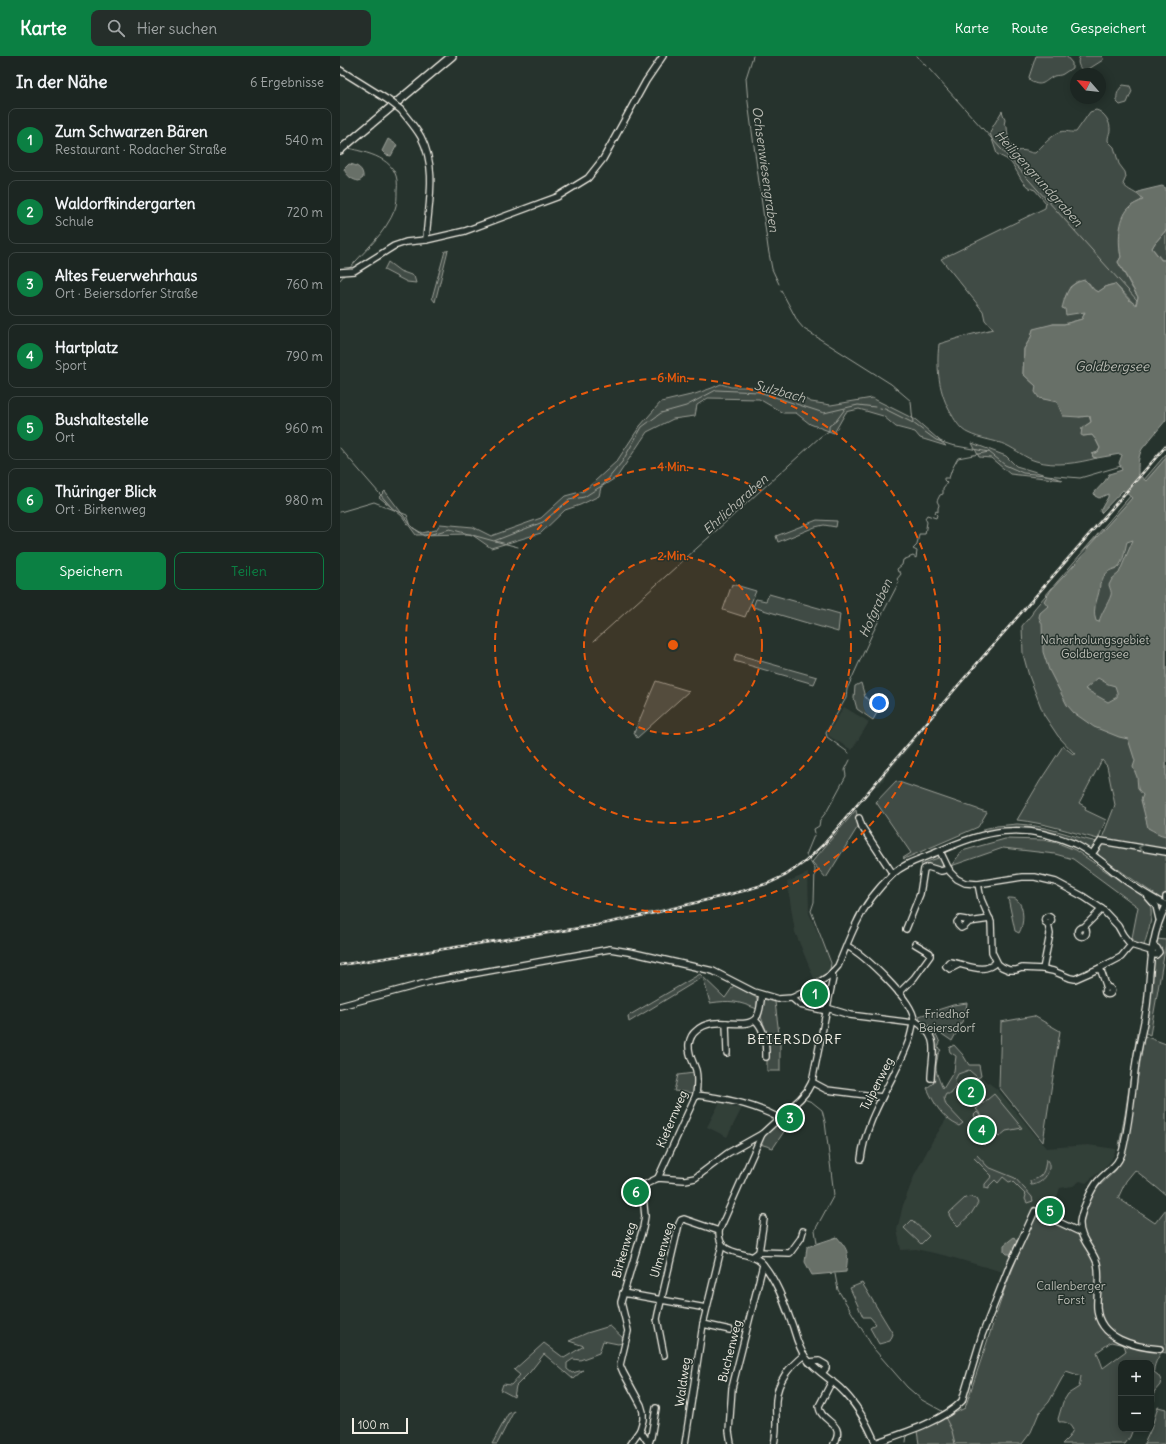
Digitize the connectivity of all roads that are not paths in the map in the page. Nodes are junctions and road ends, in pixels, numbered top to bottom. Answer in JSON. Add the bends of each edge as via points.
{"nodes":[{"id":1,"x":452,"y":56,"type":"edge"},
{"id":2,"x":663,"y":56,"type":"edge"},
{"id":3,"x":340,"y":70,"type":"edge"},
{"id":4,"x":340,"y":150,"type":"edge"},
{"id":5,"x":426,"y":240,"type":"junction"},
{"id":6,"x":344,"y":272,"type":"edge"},
{"id":7,"x":859,"y":818,"type":"dead end"},
{"id":8,"x":940,"y":851,"type":"junction"},
{"id":9,"x":1166,"y":852,"type":"edge"},
{"id":10,"x":1092,"y":854,"type":"junction"},
{"id":11,"x":949,"y":869,"type":"junction"},
{"id":12,"x":894,"y":874,"type":"junction"},
{"id":13,"x":978,"y":884,"type":"junction"},
{"id":14,"x":1141,"y":890,"type":"junction"},
{"id":15,"x":1165,"y":902,"type":"edge"},
{"id":16,"x":1102,"y":909,"type":"junction"},
{"id":17,"x":1158,"y":913,"type":"junction"},
{"id":18,"x":990,"y":919,"type":"junction"},
{"id":19,"x":1159,"y":919,"type":"junction"},
{"id":20,"x":969,"y":922,"type":"dead end"},
{"id":21,"x":1048,"y":924,"type":"dead end"},
{"id":22,"x":1084,"y":927,"type":"dead end"},
{"id":23,"x":906,"y":929,"type":"dead end"},
{"id":24,"x":916,"y":944,"type":"dead end"},
{"id":25,"x":1131,"y":945,"type":"junction"},
{"id":26,"x":847,"y":946,"type":"junction"},
{"id":27,"x":1152,"y":951,"type":"junction"},
{"id":28,"x":996,"y":962,"type":"junction"},
{"id":29,"x":958,"y":965,"type":"dead end"},
{"id":30,"x":1100,"y":968,"type":"junction"},
{"id":31,"x":1042,"y":969,"type":"junction"},
{"id":32,"x":832,"y":973,"type":"junction"},
{"id":33,"x":1107,"y":988,"type":"dead end"},
{"id":34,"x":899,"y":993,"type":"junction"},
{"id":35,"x":762,"y":995,"type":"junction"},
{"id":36,"x":792,"y":998,"type":"junction"},
{"id":37,"x":340,"y":1006,"type":"edge"},
{"id":38,"x":827,"y":1009,"type":"junction"},
{"id":39,"x":755,"y":1020,"type":"junction"},
{"id":40,"x":914,"y":1021,"type":"junction"},
{"id":41,"x":726,"y":1023,"type":"junction"},
{"id":42,"x":727,"y":1053,"type":"dead end"},
{"id":43,"x":766,"y":1057,"type":"dead end"},
{"id":44,"x":930,"y":1078,"type":"dead end"},
{"id":45,"x":812,"y":1082,"type":"junction"},
{"id":46,"x":696,"y":1094,"type":"junction"},
{"id":47,"x":882,"y":1097,"type":"junction"},
{"id":48,"x":778,"y":1118,"type":"junction"},
{"id":49,"x":762,"y":1134,"type":"junction"},
{"id":50,"x":861,"y":1159,"type":"dead end"},
{"id":51,"x":658,"y":1178,"type":"junction"},
{"id":52,"x":764,"y":1219,"type":"dead end"},
{"id":53,"x":1080,"y":1220,"type":"junction"},
{"id":54,"x":1070,"y":1227,"type":"junction"},
{"id":55,"x":719,"y":1231,"type":"junction"},
{"id":56,"x":803,"y":1231,"type":"dead end"},
{"id":57,"x":1080,"y":1232,"type":"junction"},
{"id":58,"x":722,"y":1245,"type":"junction"},
{"id":59,"x":759,"y":1252,"type":"junction"},
{"id":60,"x":752,"y":1257,"type":"junction"},
{"id":61,"x":763,"y":1265,"type":"junction"},
{"id":62,"x":623,"y":1293,"type":"junction"},
{"id":63,"x":660,"y":1300,"type":"junction"},
{"id":64,"x":706,"y":1308,"type":"junction"},
{"id":65,"x":703,"y":1324,"type":"junction"},
{"id":66,"x":730,"y":1330,"type":"dead end"},
{"id":67,"x":1160,"y":1349,"type":"dead end"},
{"id":68,"x":664,"y":1355,"type":"dead end"},
{"id":69,"x":804,"y":1355,"type":"junction"},
{"id":70,"x":809,"y":1362,"type":"junction"},
{"id":71,"x":822,"y":1373,"type":"junction"},
{"id":72,"x":832,"y":1381,"type":"junction"},
{"id":73,"x":656,"y":1408,"type":"dead end"},
{"id":74,"x":640,"y":1430,"type":"junction"},
{"id":75,"x":649,"y":1443,"type":"edge"},
{"id":76,"x":630,"y":1444,"type":"edge"},
{"id":77,"x":685,"y":1444,"type":"edge"},
{"id":78,"x":731,"y":1444,"type":"edge"},
{"id":79,"x":774,"y":1444,"type":"edge"},
{"id":80,"x":834,"y":1444,"type":"edge"},
{"id":81,"x":876,"y":1444,"type":"edge"}],
"edges":[{"from":1,"to":4,"type":"main road"},
{"from":2,"to":5,"type":"street","via":[[646,81],[603,159],[588,178],[544,202],[465,231]]},
{"from":3,"to":5,"type":"street","bridge":true,"via":[[401,110],[421,137],[430,159],[431,170]]},
{"from":5,"to":6,"type":"street","via":[[394,246],[363,267]]},
{"from":7,"to":12,"type":"street","via":[[862,827]]},
{"from":8,"to":10,"type":"street","via":[[974,838],[1002,831],[1021,830],[1054,836]]},
{"from":8,"to":11,"type":"street"},
{"from":8,"to":12,"type":"street"},
{"from":9,"to":10,"type":"street","one_way":true,"via":[[1100,841]]},
{"from":10,"to":14,"type":"street"},
{"from":11,"to":13,"type":"street","via":[[953,876],[964,883]]},
{"from":11,"to":23,"type":"street","via":[[924,869],[920,894]]},
{"from":12,"to":26,"type":"street","via":[[862,912]]},
{"from":13,"to":16,"type":"street","via":[[1022,876],[1048,879],[1071,889]]},
{"from":13,"to":18,"type":"street","via":[[980,899]]},
{"from":14,"to":15,"type":"street"},
{"from":14,"to":17,"type":"street","via":[[1154,903]]},
{"from":15,"to":17,"type":"street"},
{"from":15,"to":19,"type":"street"},
{"from":16,"to":22,"type":"street"},
{"from":16,"to":25,"type":"street"},
{"from":17,"to":19,"type":"street"},
{"from":18,"to":20,"type":"street"},
{"from":18,"to":28,"type":"street","via":[[993,931],[992,952]]},
{"from":19,"to":27,"type":"street"},
{"from":21,"to":31,"type":"street","via":[[1050,934]]},
{"from":24,"to":34,"type":"street","via":[[930,952],[930,956]]},
{"from":25,"to":27,"type":"street"},
{"from":25,"to":30,"type":"street","via":[[1124,955]]},
{"from":26,"to":32,"type":"street"},
{"from":26,"to":34,"type":"street","via":[[882,974]]},
{"from":27,"to":53,"type":"street","via":[[1146,1007],[1123,1149],[1113,1169],[1092,1189]]},
{"from":28,"to":29,"type":"street","via":[[982,969]]},
{"from":28,"to":31,"type":"street","via":[[1009,970]]},
{"from":30,"to":31,"type":"street","via":[[1075,979]]},
{"from":30,"to":33,"type":"street"},
{"from":32,"to":36,"type":"street"},
{"from":32,"to":38,"type":"street"},
{"from":34,"to":40,"type":"street","via":[[912,1010]]},
{"from":35,"to":36,"type":"street","via":[[778,999]]},
{"from":35,"to":37,"type":"street","via":[[713,972],[610,949],[433,981]]},
{"from":35,"to":39,"type":"street"},
{"from":36,"to":38,"type":"street","via":[[800,1005]]},
{"from":38,"to":40,"type":"street","via":[[850,1015]]},
{"from":38,"to":45,"type":"street"},
{"from":39,"to":41,"type":"street","name":"Kiefernweg","via":[[748,1023]]},
{"from":39,"to":43,"type":"street","via":[[761,1026]]},
{"from":40,"to":44,"type":"street","via":[[931,1035],[934,1046]]},
{"from":40,"to":47,"type":"street","name":"Tulpenweg","via":[[909,1042]]},
{"from":41,"to":42,"type":"street"},
{"from":41,"to":46,"type":"street","name":"Kiefernweg","via":[[704,1024],[692,1035],[689,1042],[696,1070]]},
{"from":45,"to":47,"type":"street","via":[[827,1090]]},
{"from":45,"to":48,"type":"street","via":[[800,1099]]},
{"from":46,"to":48,"type":"street","via":[[750,1106]]},
{"from":46,"to":51,"type":"street","name":"Kiefernweg"},
{"from":47,"to":50,"type":"street","name":"Tulpenweg","via":[[870,1122],[862,1146]]},
{"from":48,"to":49,"type":"street"},
{"from":49,"to":51,"type":"street","via":[[728,1153],[695,1178]]},
{"from":49,"to":55,"type":"street"},
{"from":51,"to":62,"type":"street","name":"Birkenweg","via":[[642,1186],[644,1222]]},
{"from":52,"to":59,"type":"street"},
{"from":53,"to":54,"type":"street"},
{"from":53,"to":57,"type":"street"},
{"from":54,"to":57,"type":"street"},
{"from":54,"to":81,"type":"street","via":[[1035,1212],[1032,1215],[982,1335],[962,1401],[947,1413]]},
{"from":55,"to":58,"type":"street"},
{"from":55,"to":63,"type":"street","name":"Ulmenweg","via":[[681,1220]]},
{"from":56,"to":59,"type":"street","via":[[790,1253]]},
{"from":57,"to":67,"type":"street","via":[[1097,1265],[1098,1316],[1106,1330],[1131,1344]]},
{"from":58,"to":60,"type":"street","via":[[731,1251]]},
{"from":58,"to":64,"type":"street","name":"Waldweg"},
{"from":59,"to":60,"type":"street"},
{"from":60,"to":61,"type":"street"},
{"from":61,"to":69,"type":"street","via":[[779,1289]]},
{"from":61,"to":78,"type":"street","name":"Buchenweg","via":[[732,1388],[729,1431]]},
{"from":62,"to":63,"type":"street"},
{"from":62,"to":74,"type":"street","name":"Birkenweg","via":[[621,1306],[628,1331],[620,1365],[643,1409]]},
{"from":63,"to":64,"type":"street"},
{"from":63,"to":68,"type":"street","name":"Ulmenweg","via":[[657,1319]]},
{"from":64,"to":65,"type":"street","name":"Waldweg"},
{"from":65,"to":66,"type":"street"},
{"from":65,"to":77,"type":"street","name":"Waldweg"},
{"from":69,"to":70,"type":"street"},
{"from":69,"to":79,"type":"street","via":[[786,1371],[779,1388]]},
{"from":70,"to":71,"type":"street"},
{"from":70,"to":71,"type":"street","via":[[819,1361],[826,1365]]},
{"from":71,"to":72,"type":"street"},
{"from":72,"to":80,"type":"street","via":[[819,1408],[837,1428],[838,1436]]},
{"from":72,"to":81,"type":"street","via":[[859,1411]]},
{"from":73,"to":75,"type":"street"},
{"from":74,"to":75,"type":"street"},
{"from":74,"to":76,"type":"street","name":"Birkenweg"}]}
